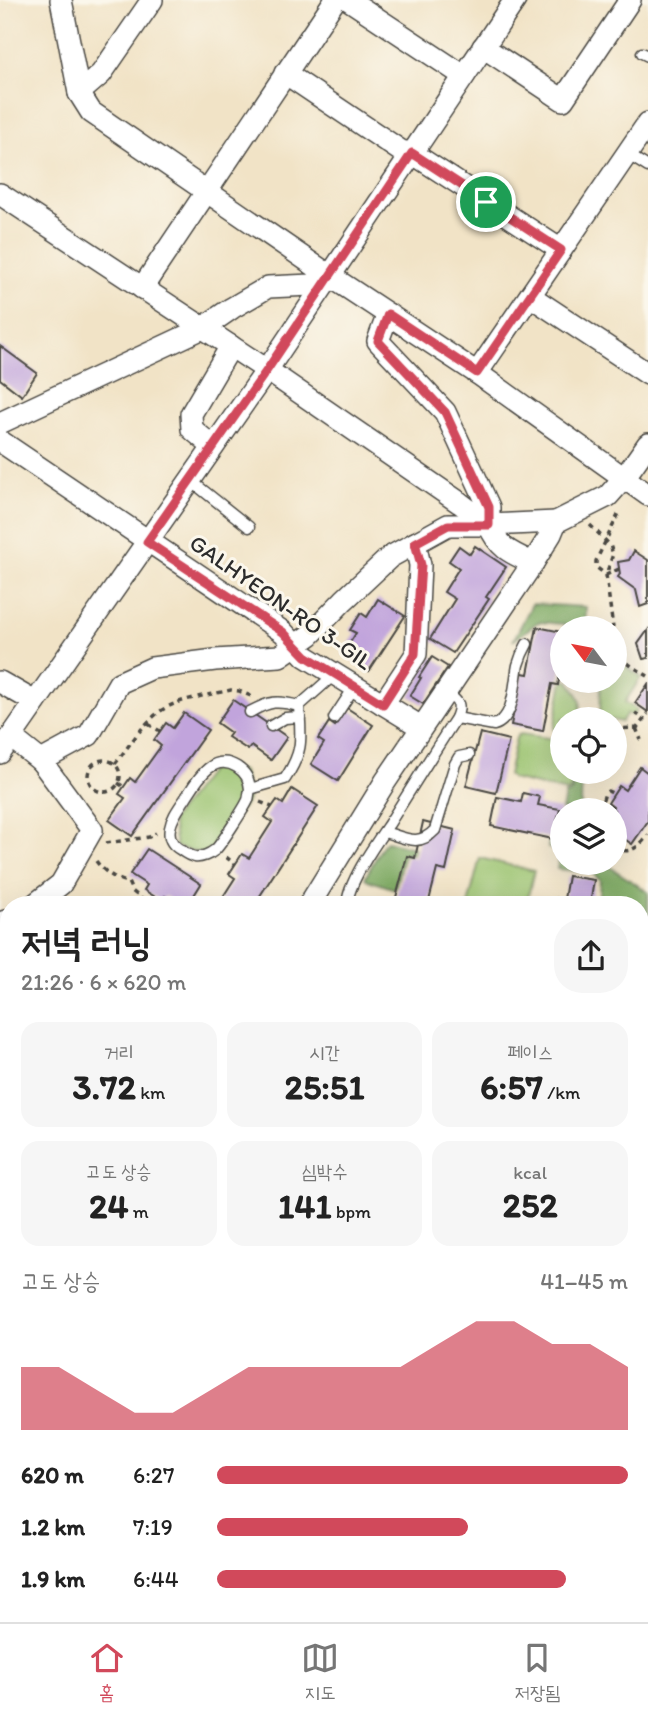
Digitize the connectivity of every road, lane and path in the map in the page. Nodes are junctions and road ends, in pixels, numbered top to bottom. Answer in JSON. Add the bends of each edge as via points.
{"nodes":[{"id":1,"x":61,"y":0,"type":"edge"},
{"id":2,"x":152,"y":0,"type":"edge"},
{"id":3,"x":335,"y":0,"type":"edge"},
{"id":4,"x":349,"y":0,"type":"edge"},
{"id":5,"x":515,"y":0,"type":"edge"},
{"id":6,"x":630,"y":0,"type":"edge"},
{"id":7,"x":483,"y":47,"type":"junction"},
{"id":8,"x":285,"y":73,"type":"junction"},
{"id":9,"x":464,"y":76,"type":"junction"},
{"id":10,"x":79,"y":93,"type":"junction"},
{"id":11,"x":648,"y":123,"type":"edge"},
{"id":12,"x":412,"y":153,"type":"junction"},
{"id":13,"x":627,"y":154,"type":"junction"},
{"id":14,"x":648,"y":167,"type":"edge"},
{"id":15,"x":206,"y":191,"type":"junction"},
{"id":16,"x":0,"y":194,"type":"edge"},
{"id":17,"x":561,"y":250,"type":"junction"},
{"id":18,"x":330,"y":276,"type":"junction"},
{"id":19,"x":142,"y":288,"type":"junction"},
{"id":20,"x":530,"y":296,"type":"junction"},
{"id":21,"x":388,"y":314,"type":"junction"},
{"id":22,"x":204,"y":328,"type":"junction"},
{"id":23,"x":232,"y":346,"type":"junction"},
{"id":24,"x":267,"y":370,"type":"junction"},
{"id":25,"x":477,"y":373,"type":"junction"},
{"id":26,"x":648,"y":374,"type":"edge"},
{"id":27,"x":0,"y":423,"type":"edge"},
{"id":28,"x":0,"y":441,"type":"edge"},
{"id":29,"x":648,"y":444,"type":"edge"},
{"id":30,"x":213,"y":447,"type":"junction"},
{"id":31,"x":190,"y":481,"type":"junction"},
{"id":32,"x":635,"y":486,"type":"edge"},
{"id":33,"x":576,"y":512,"type":"junction"},
{"id":34,"x":556,"y":522,"type":"junction"},
{"id":35,"x":489,"y":525,"type":"junction"},
{"id":36,"x":249,"y":527,"type":"dead end"},
{"id":37,"x":605,"y":540,"type":"junction"},
{"id":38,"x":147,"y":542,"type":"junction"},
{"id":39,"x":415,"y":543,"type":"junction"},
{"id":40,"x":533,"y":562,"type":"junction"},
{"id":41,"x":619,"y":569,"type":"dead end"},
{"id":42,"x":606,"y":575,"type":"junction"},
{"id":43,"x":611,"y":616,"type":"edge"},
{"id":44,"x":296,"y":645,"type":"junction"},
{"id":45,"x":527,"y":645,"type":"dead end"},
{"id":46,"x":627,"y":666,"type":"edge"},
{"id":47,"x":335,"y":674,"type":"junction"},
{"id":48,"x":648,"y":676,"type":"edge"},
{"id":49,"x":0,"y":682,"type":"edge"},
{"id":50,"x":355,"y":687,"type":"junction"},
{"id":51,"x":446,"y":692,"type":"junction"},
{"id":52,"x":35,"y":702,"type":"junction"},
{"id":53,"x":266,"y":703,"type":"junction"},
{"id":54,"x":383,"y":704,"type":"junction"},
{"id":55,"x":299,"y":711,"type":"junction"},
{"id":56,"x":250,"y":712,"type":"dead end"},
{"id":57,"x":635,"y":713,"type":"dead end"},
{"id":58,"x":648,"y":714,"type":"edge"},
{"id":59,"x":334,"y":718,"type":"dead end"},
{"id":60,"x":456,"y":718,"type":"junction"},
{"id":61,"x":645,"y":719,"type":"junction"},
{"id":62,"x":148,"y":724,"type":"junction"},
{"id":63,"x":271,"y":726,"type":"dead end"},
{"id":64,"x":421,"y":727,"type":"junction"},
{"id":65,"x":627,"y":728,"type":"edge"},
{"id":66,"x":636,"y":728,"type":"junction"},
{"id":67,"x":160,"y":731,"type":"dead end"},
{"id":68,"x":641,"y":740,"type":"dead end"},
{"id":69,"x":6,"y":745,"type":"edge"},
{"id":70,"x":469,"y":755,"type":"dead end"},
{"id":71,"x":41,"y":761,"type":"junction"},
{"id":72,"x":115,"y":764,"type":"junction"},
{"id":73,"x":118,"y":783,"type":"junction"},
{"id":74,"x":124,"y":787,"type":"dead end"},
{"id":75,"x":250,"y":789,"type":"junction"},
{"id":76,"x":614,"y":794,"type":"dead end"},
{"id":77,"x":604,"y":798,"type":"edge"},
{"id":78,"x":158,"y":830,"type":"dead end"},
{"id":79,"x":384,"y":832,"type":"junction"},
{"id":80,"x":648,"y":835,"type":"edge"},
{"id":81,"x":88,"y":845,"type":"junction"},
{"id":82,"x":627,"y":850,"type":"edge"},
{"id":83,"x":46,"y":896,"type":"edge"},
{"id":84,"x":137,"y":896,"type":"edge"},
{"id":85,"x":315,"y":896,"type":"edge"},
{"id":86,"x":348,"y":896,"type":"edge"}],
"edges":[{"from":1,"to":10,"type":"street"},
{"from":2,"to":10,"type":"street","via":[[102,74]]},
{"from":3,"to":8,"type":"street"},
{"from":4,"to":9,"type":"street"},
{"from":5,"to":7,"type":"street"},
{"from":6,"to":7,"type":"street","via":[[563,100]]},
{"from":7,"to":9,"type":"street"},
{"from":8,"to":12,"type":"street","via":[[401,151]]},
{"from":8,"to":15,"type":"street"},
{"from":9,"to":12,"type":"street"},
{"from":10,"to":15,"type":"street","via":[[91,111]]},
{"from":11,"to":13,"type":"street"},
{"from":12,"to":17,"type":"street"},
{"from":12,"to":18,"type":"street"},
{"from":13,"to":14,"type":"lane"},
{"from":13,"to":17,"type":"street"},
{"from":15,"to":18,"type":"street"},
{"from":15,"to":19,"type":"street"},
{"from":16,"to":19,"type":"street"},
{"from":17,"to":20,"type":"street"},
{"from":18,"to":21,"type":"street"},
{"from":18,"to":22,"type":"street","via":[[311,285],[268,288]]},
{"from":18,"to":24,"type":"street"},
{"from":19,"to":22,"type":"street"},
{"from":20,"to":25,"type":"street"},
{"from":20,"to":26,"type":"street"},
{"from":21,"to":25,"type":"street"},
{"from":21,"to":35,"type":"street","via":[[378,341],[445,412],[489,507]]},
{"from":22,"to":23,"type":"street"},
{"from":22,"to":27,"type":"street"},
{"from":23,"to":24,"type":"street"},
{"from":23,"to":30,"type":"street","via":[[191,414],[192,429]]},
{"from":24,"to":30,"type":"street"},
{"from":24,"to":35,"type":"street"},
{"from":25,"to":32,"type":"street"},
{"from":28,"to":38,"type":"street","name":"GALHYEON-RO 3-GIL"},
{"from":29,"to":32,"type":"street"},
{"from":30,"to":31,"type":"street"},
{"from":31,"to":36,"type":"lane"},
{"from":31,"to":38,"type":"street"},
{"from":32,"to":33,"type":"street"},
{"from":32,"to":37,"type":"path"},
{"from":33,"to":34,"type":"street"},
{"from":33,"to":37,"type":"path"},
{"from":34,"to":35,"type":"street"},
{"from":34,"to":40,"type":"street"},
{"from":35,"to":39,"type":"street","via":[[448,525]]},
{"from":35,"to":40,"type":"street","via":[[495,540]]},
{"from":37,"to":42,"type":"path","via":[[613,554]]},
{"from":37,"to":42,"type":"path","via":[[596,567]]},
{"from":38,"to":44,"type":"street","name":"GALHYEON-RO 3-GIL"},
{"from":38,"to":52,"type":"street"},
{"from":39,"to":44,"type":"street","via":[[390,557]]},
{"from":39,"to":54,"type":"street","via":[[421,565],[415,654]]},
{"from":40,"to":51,"type":"street"},
{"from":41,"to":42,"type":"path"},
{"from":42,"to":43,"type":"path"},
{"from":44,"to":47,"type":"street","name":"GALHYEON-RO 3-GIL"},
{"from":44,"to":71,"type":"street","via":[[280,656],[152,668],[119,683],[89,736]]},
{"from":45,"to":60,"type":"lane","via":[[504,718],[494,724]]},
{"from":46,"to":48,"type":"path"},
{"from":47,"to":50,"type":"street","name":"GALHYEON-RO 3-GIL"},
{"from":47,"to":55,"type":"lane"},
{"from":49,"to":52,"type":"street"},
{"from":50,"to":54,"type":"street","name":"GALHYEON-RO 3-GIL"},
{"from":50,"to":59,"type":"lane"},
{"from":51,"to":60,"type":"lane","via":[[458,702]]},
{"from":51,"to":64,"type":"street"},
{"from":52,"to":69,"type":"street"},
{"from":53,"to":55,"type":"lane","via":[[283,702]]},
{"from":53,"to":56,"type":"lane"},
{"from":53,"to":62,"type":"path","via":[[232,690],[178,703]]},
{"from":54,"to":64,"type":"street","name":"GALHYEON-RO 3-GIL"},
{"from":55,"to":63,"type":"lane"},
{"from":55,"to":75,"type":"lane","via":[[301,746],[295,764],[285,779]]},
{"from":57,"to":61,"type":"path"},
{"from":58,"to":61,"type":"path"},
{"from":60,"to":79,"type":"lane"},
{"from":61,"to":66,"type":"path"},
{"from":62,"to":67,"type":"path"},
{"from":62,"to":72,"type":"path"},
{"from":64,"to":85,"type":"street"},
{"from":65,"to":66,"type":"path"},
{"from":66,"to":68,"type":"path"},
{"from":69,"to":71,"type":"street"},
{"from":70,"to":79,"type":"lane","via":[[459,757],[455,764],[435,830],[422,841]]},
{"from":71,"to":81,"type":"street","via":[[92,830]]},
{"from":72,"to":73,"type":"path"},
{"from":72,"to":73,"type":"path","via":[[97,762],[88,778],[93,788],[103,792]]},
{"from":73,"to":74,"type":"path"},
{"from":75,"to":75,"type":"lane","via":[[243,771],[224,762],[214,765],[203,772],[172,820],[170,839],[187,854],[207,855],[223,839]]},
{"from":76,"to":77,"type":"path","via":[[605,793]]},
{"from":78,"to":81,"type":"path","via":[[149,837]]},
{"from":79,"to":86,"type":"lane"},
{"from":80,"to":82,"type":"path","via":[[641,846]]},
{"from":81,"to":83,"type":"street","via":[[61,884]]},
{"from":81,"to":84,"type":"path","via":[[99,866],[128,882]]}]}
